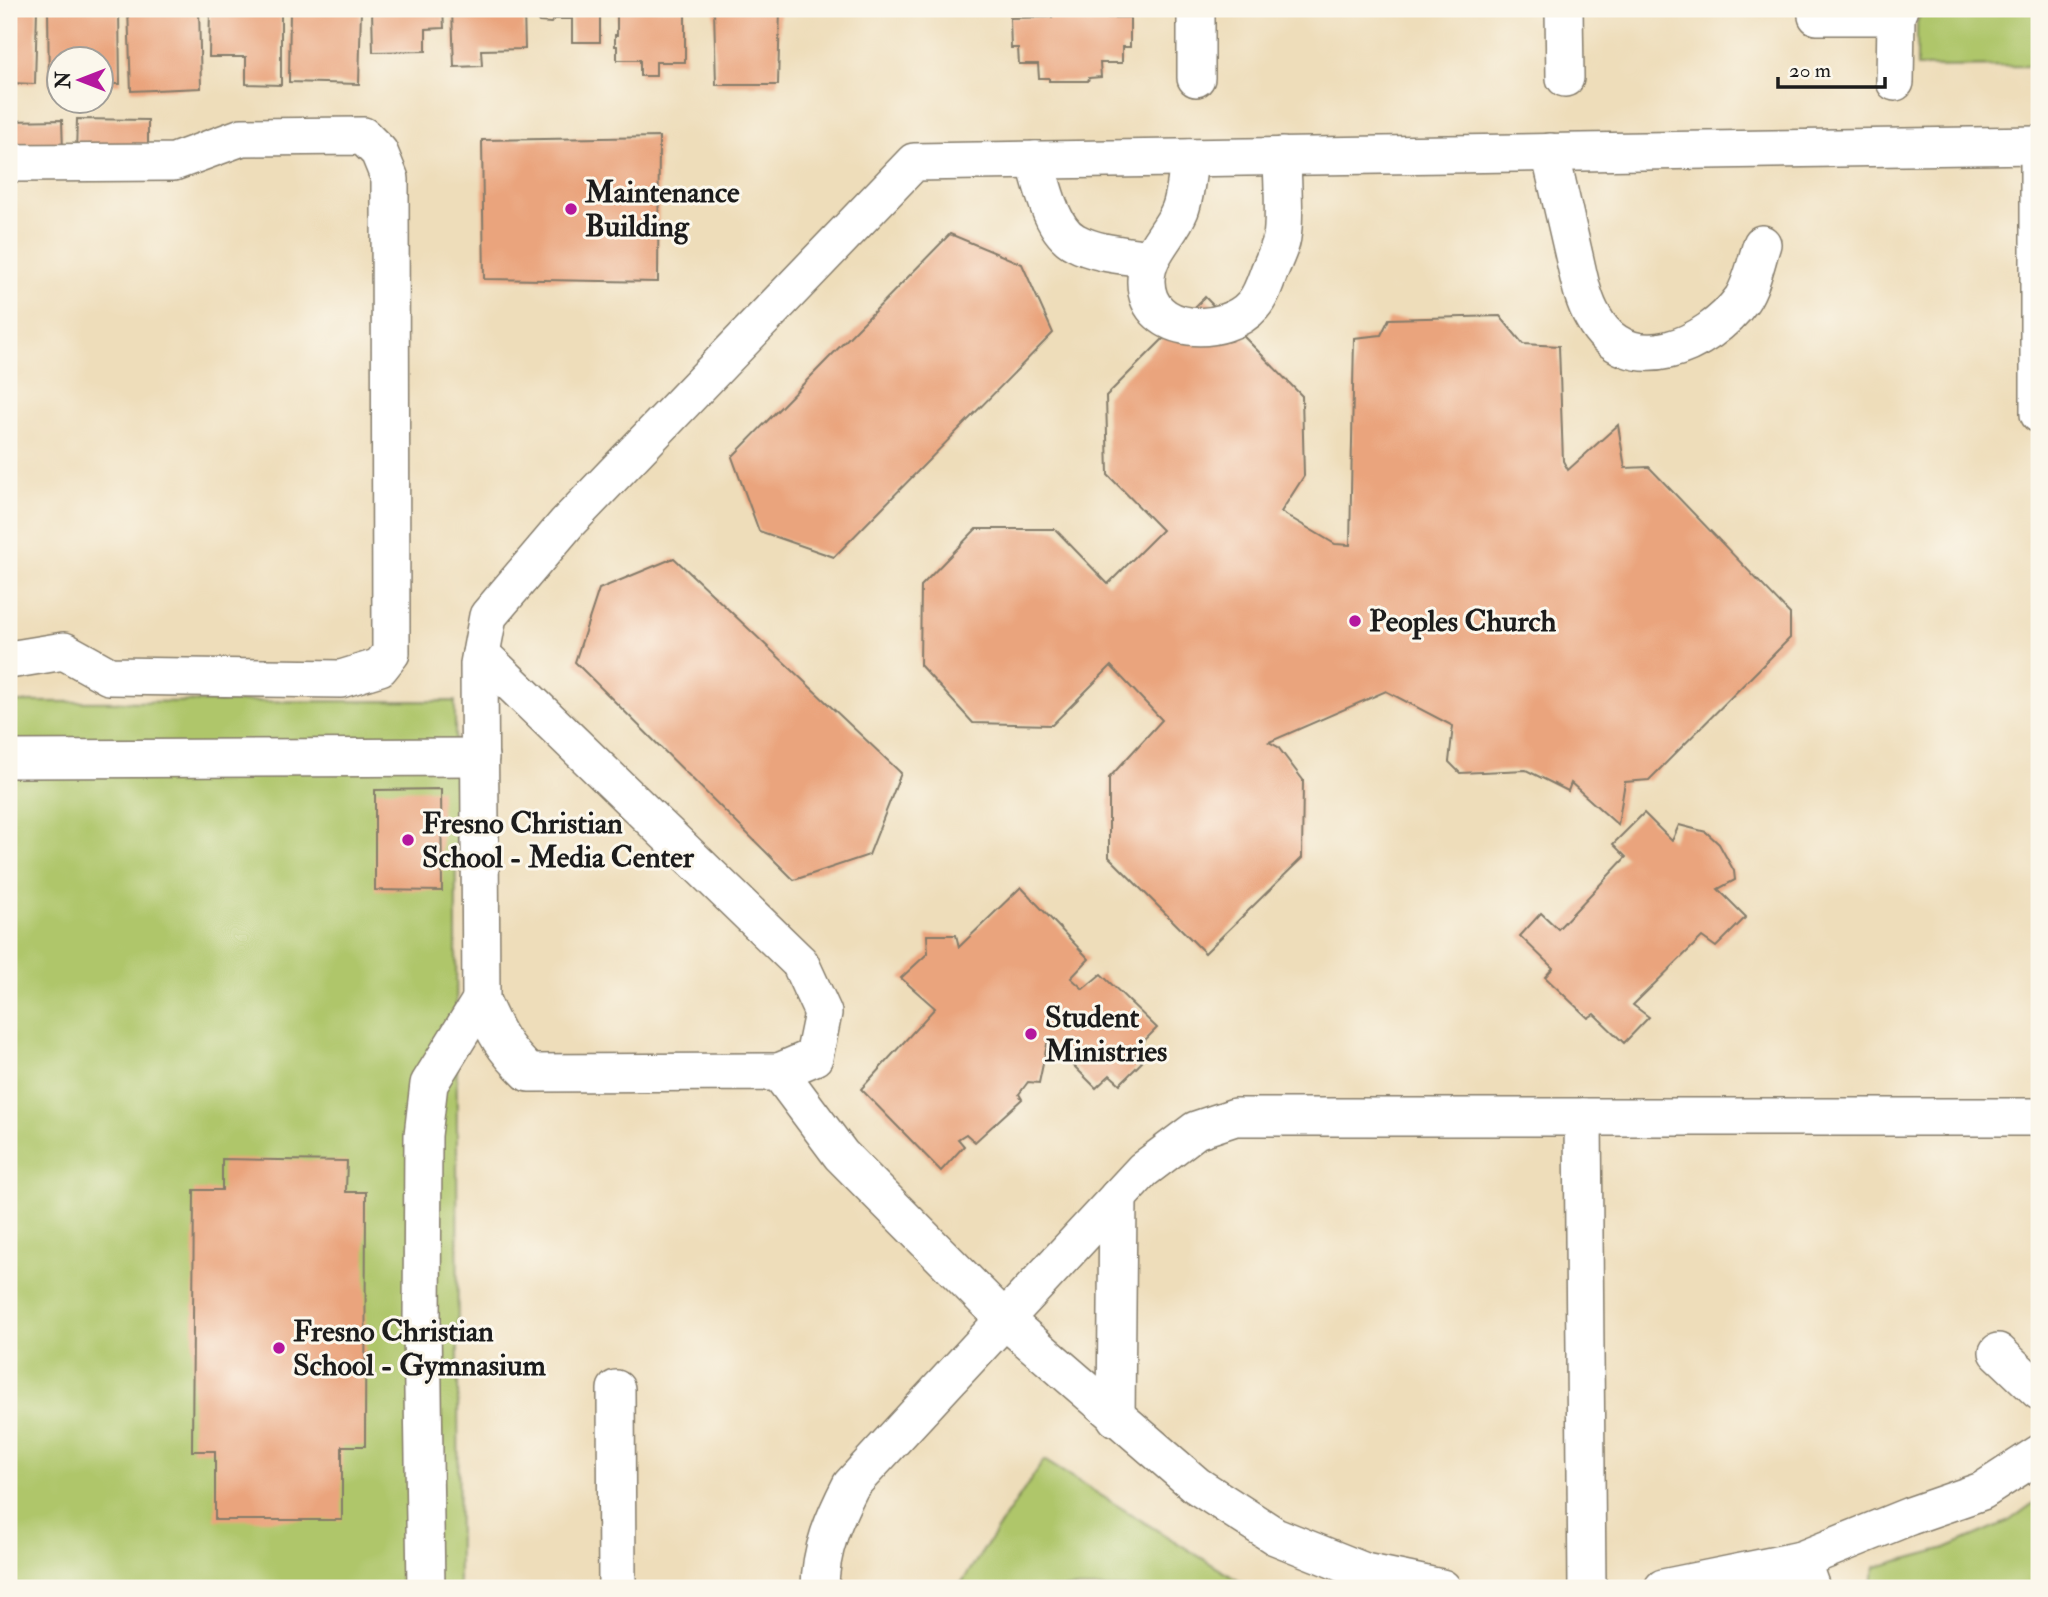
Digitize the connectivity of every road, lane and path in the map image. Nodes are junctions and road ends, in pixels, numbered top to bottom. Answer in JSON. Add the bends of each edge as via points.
{"nodes":[{"id":1,"x":1196,"y":9,"type":"edge"},
{"id":2,"x":1564,"y":9,"type":"edge"},
{"id":3,"x":1817,"y":9,"type":"edge"},
{"id":4,"x":1898,"y":12,"type":"edge"},
{"id":5,"x":1196,"y":78,"type":"dead end"},
{"id":6,"x":1564,"y":78,"type":"dead end"},
{"id":7,"x":1895,"y":82,"type":"dead end"},
{"id":8,"x":2039,"y":145,"type":"edge"},
{"id":9,"x":1550,"y":152,"type":"junction"},
{"id":10,"x":1282,"y":156,"type":"junction"},
{"id":11,"x":1189,"y":158,"type":"junction"},
{"id":12,"x":1035,"y":160,"type":"junction"},
{"id":13,"x":9,"y":163,"type":"edge"},
{"id":14,"x":1762,"y":244,"type":"dead end"},
{"id":15,"x":1150,"y":259,"type":"junction"},
{"id":16,"x":2039,"y":414,"type":"edge"},
{"id":17,"x":481,"y":654,"type":"junction"},
{"id":18,"x":9,"y":660,"type":"edge"},
{"id":19,"x":480,"y":757,"type":"junction"},
{"id":20,"x":9,"y":759,"type":"edge"},
{"id":21,"x":481,"y":1000,"type":"junction"},
{"id":22,"x":779,"y":1072,"type":"junction"},
{"id":23,"x":1583,"y":1116,"type":"junction"},
{"id":24,"x":2039,"y":1117,"type":"edge"},
{"id":25,"x":1118,"y":1197,"type":"junction"},
{"id":26,"x":1004,"y":1319,"type":"junction"},
{"id":27,"x":1998,"y":1352,"type":"dead end"},
{"id":28,"x":616,"y":1389,"type":"dead end"},
{"id":29,"x":2039,"y":1391,"type":"edge"},
{"id":30,"x":1116,"y":1418,"type":"junction"},
{"id":31,"x":2039,"y":1454,"type":"edge"},
{"id":32,"x":1806,"y":1574,"type":"edge"},
{"id":33,"x":426,"y":1588,"type":"edge"},
{"id":34,"x":617,"y":1588,"type":"edge"},
{"id":35,"x":820,"y":1588,"type":"edge"},
{"id":36,"x":1442,"y":1588,"type":"edge"},
{"id":37,"x":1587,"y":1588,"type":"edge"},
{"id":38,"x":1663,"y":1588,"type":"edge"}],
"edges":[{"from":1,"to":5,"type":"street"},
{"from":2,"to":6,"type":"street"},
{"from":3,"to":4,"type":"street","via":[[1818,16]]},
{"from":4,"to":7,"type":"street"},
{"from":8,"to":9,"type":"street"},
{"from":8,"to":16,"type":"street"},
{"from":9,"to":10,"type":"street"},
{"from":9,"to":14,"type":"street","via":[[1584,297],[1600,330],[1623,346],[1652,352],[1690,344],[1722,320],[1746,293]]},
{"from":10,"to":11,"type":"street"},
{"from":10,"to":15,"type":"street","via":[[1282,240],[1259,295],[1241,316],[1205,327],[1170,322],[1149,299]]},
{"from":11,"to":12,"type":"street"},
{"from":11,"to":15,"type":"street","via":[[1180,210]]},
{"from":12,"to":15,"type":"street","via":[[1056,221],[1072,241]]},
{"from":12,"to":17,"type":"street","via":[[914,162],[567,523],[488,616]]},
{"from":13,"to":18,"type":"street","via":[[174,162],[242,137],[363,136],[379,152],[390,179],[391,611],[391,653],[380,667],[341,679],[109,676],[64,651]]},
{"from":17,"to":19,"type":"street"},
{"from":17,"to":22,"type":"street","via":[[800,963],[824,1013],[814,1056]]},
{"from":19,"to":20,"type":"street"},
{"from":19,"to":21,"type":"street"},
{"from":21,"to":22,"type":"street","via":[[495,1034],[529,1073]]},
{"from":21,"to":33,"type":"street","via":[[429,1084],[423,1135]]},
{"from":22,"to":26,"type":"street","via":[[841,1155]]},
{"from":23,"to":24,"type":"street"},
{"from":23,"to":25,"type":"street","via":[[1235,1117],[1196,1130],[1143,1170]]},
{"from":23,"to":37,"type":"street"},
{"from":25,"to":26,"type":"street"},
{"from":25,"to":30,"type":"street"},
{"from":26,"to":30,"type":"street"},
{"from":26,"to":35,"type":"street","via":[[850,1485],[829,1528]]},
{"from":27,"to":29,"type":"street"},
{"from":28,"to":34,"type":"street"},
{"from":30,"to":36,"type":"street","via":[[1196,1485],[1275,1536],[1365,1572]]},
{"from":31,"to":32,"type":"street","via":[[1982,1492],[1910,1516]]},
{"from":32,"to":38,"type":"street"}]}
